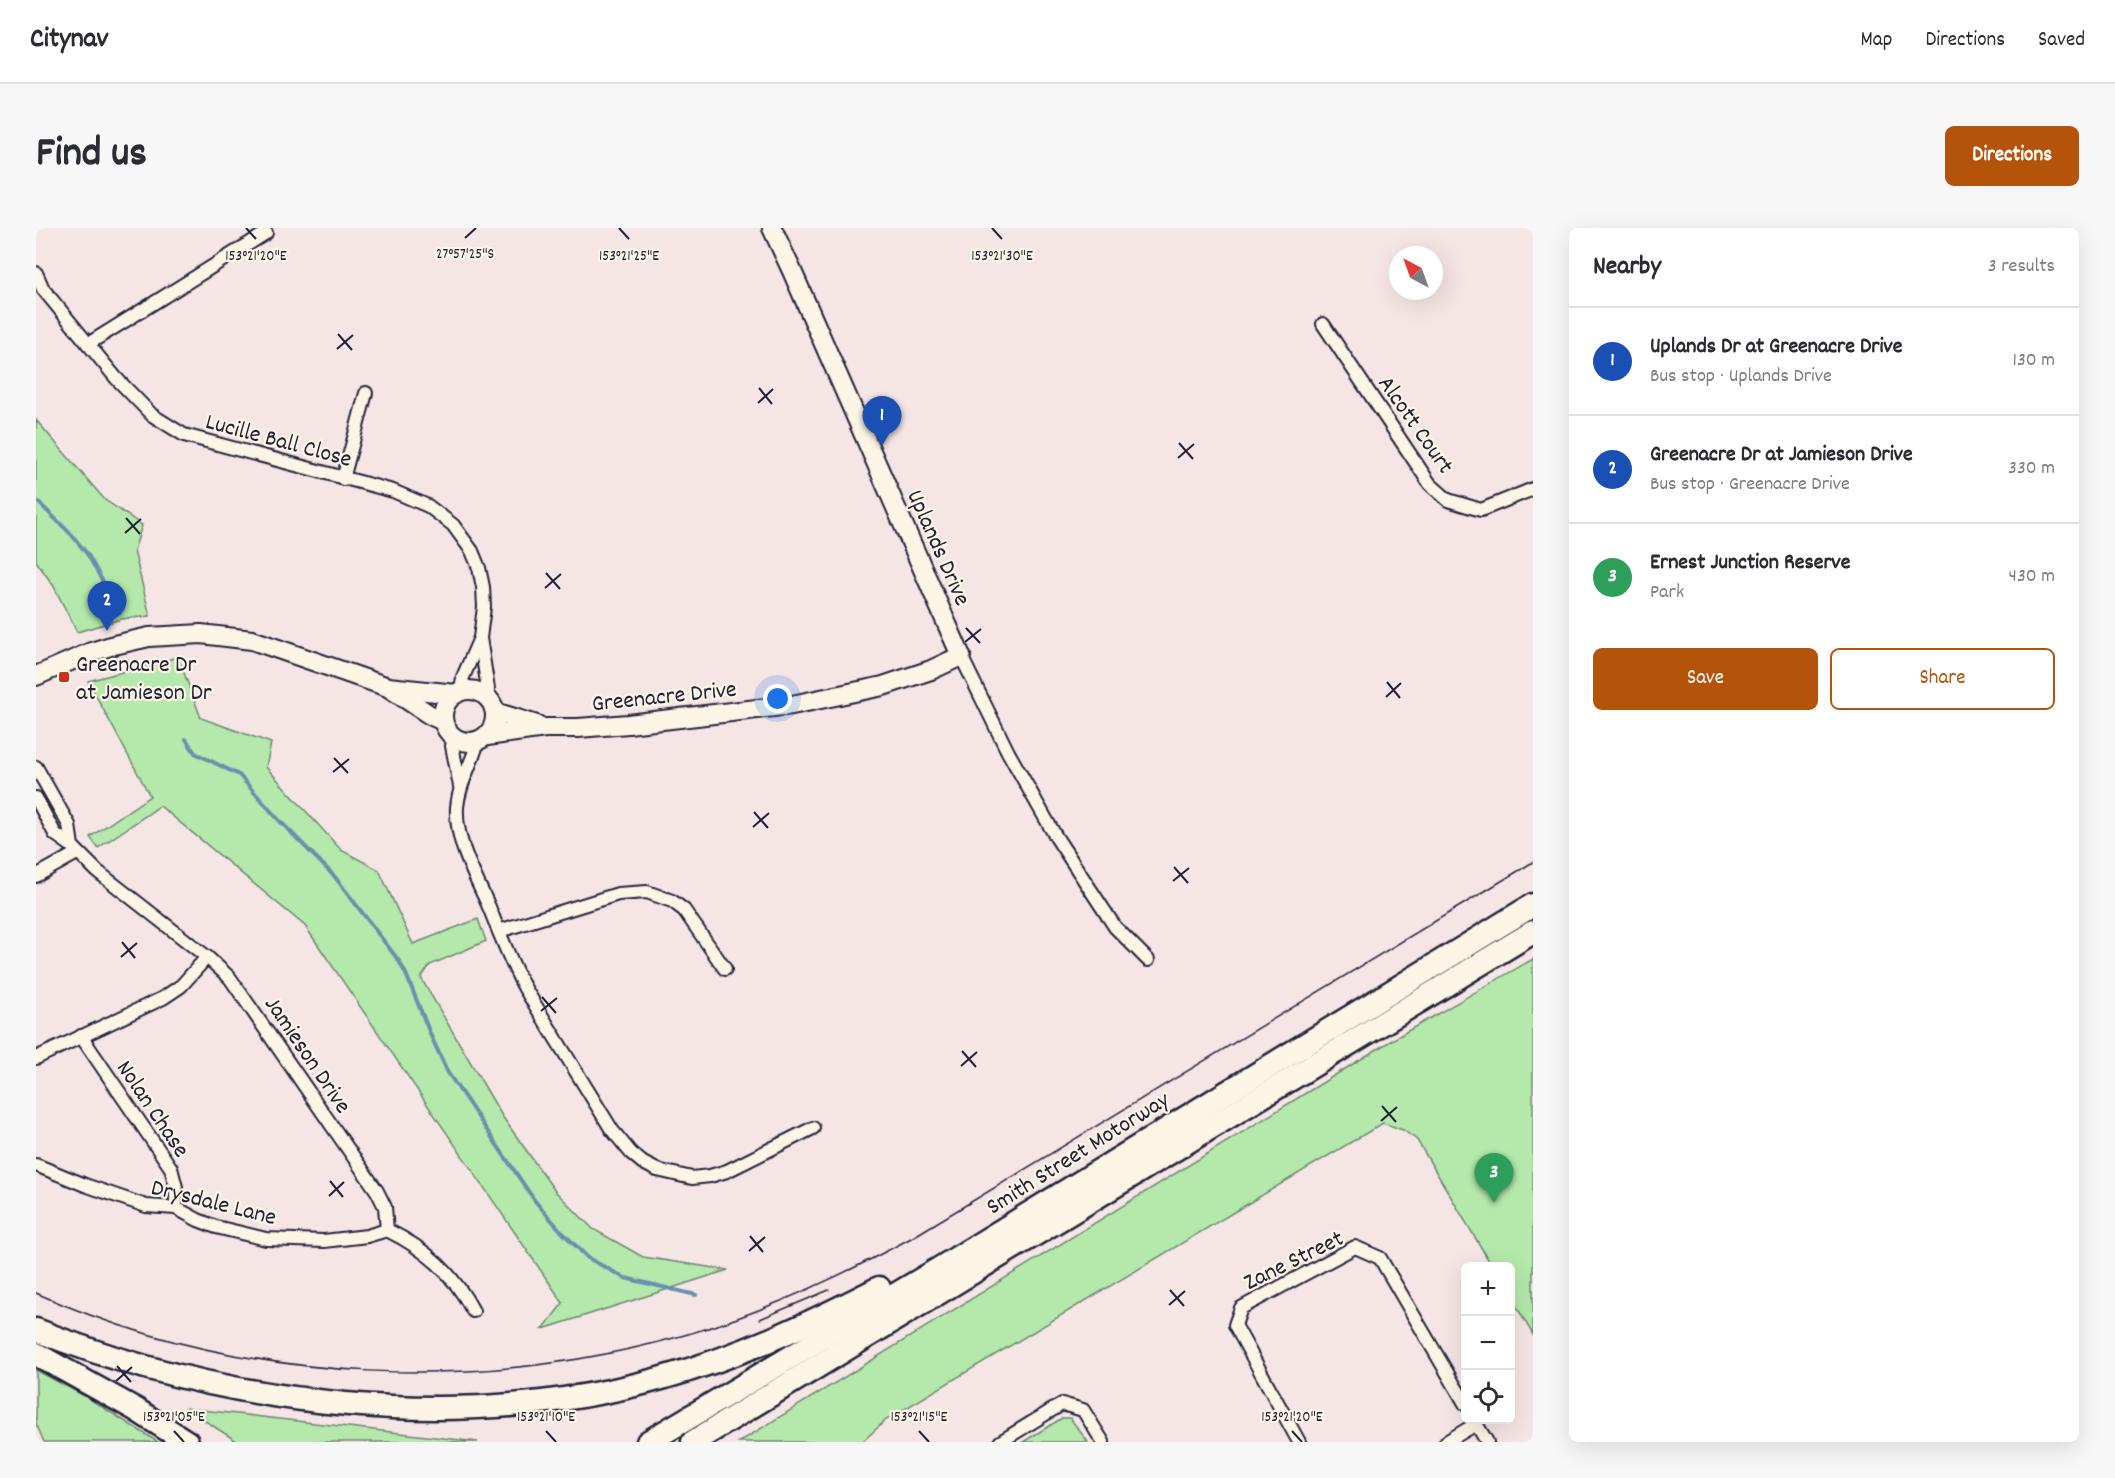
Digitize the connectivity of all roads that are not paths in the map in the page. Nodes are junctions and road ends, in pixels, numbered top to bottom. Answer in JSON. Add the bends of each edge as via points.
{"nodes":[{"id":1,"x":772,"y":228,"type":"edge"},
{"id":2,"x":266,"y":233,"type":"dead end"},
{"id":3,"x":36,"y":273,"type":"edge"},
{"id":4,"x":1323,"y":324,"type":"dead end"},
{"id":5,"x":88,"y":344,"type":"junction"},
{"id":6,"x":366,"y":393,"type":"dead end"},
{"id":7,"x":343,"y":479,"type":"junction"},
{"id":8,"x":1533,"y":489,"type":"edge"},
{"id":9,"x":480,"y":638,"type":"junction"},
{"id":10,"x":961,"y":656,"type":"junction"},
{"id":11,"x":36,"y":676,"type":"edge"},
{"id":12,"x":388,"y":687,"type":"junction"},
{"id":13,"x":458,"y":692,"type":"junction"},
{"id":14,"x":491,"y":704,"type":"junction"},
{"id":15,"x":443,"y":721,"type":"junction"},
{"id":16,"x":545,"y":728,"type":"junction"},
{"id":17,"x":454,"y":738,"type":"junction"},
{"id":18,"x":482,"y":738,"type":"junction"},
{"id":19,"x":36,"y":767,"type":"edge"},
{"id":20,"x":460,"y":786,"type":"junction"},
{"id":21,"x":36,"y":798,"type":"edge"},
{"id":22,"x":74,"y":849,"type":"junction"},
{"id":23,"x":36,"y":876,"type":"edge"},
{"id":24,"x":1533,"y":905,"type":"edge"},
{"id":25,"x":499,"y":931,"type":"junction"},
{"id":26,"x":1527,"y":938,"type":"edge"},
{"id":27,"x":207,"y":957,"type":"junction"},
{"id":28,"x":1148,"y":960,"type":"dead end"},
{"id":29,"x":725,"y":969,"type":"dead end"},
{"id":30,"x":81,"y":1036,"type":"junction"},
{"id":31,"x":36,"y":1058,"type":"edge"},
{"id":32,"x":813,"y":1128,"type":"dead end"},
{"id":33,"x":36,"y":1165,"type":"edge"},
{"id":34,"x":176,"y":1208,"type":"junction"},
{"id":35,"x":387,"y":1230,"type":"junction"},
{"id":36,"x":937,"y":1270,"type":"junction"},
{"id":37,"x":472,"y":1311,"type":"dead end"},
{"id":38,"x":36,"y":1330,"type":"edge"},
{"id":39,"x":36,"y":1354,"type":"edge"},
{"id":40,"x":1461,"y":1396,"type":"edge"},
{"id":41,"x":1472,"y":1424,"type":"edge"},
{"id":42,"x":1476,"y":1424,"type":"edge"},
{"id":43,"x":187,"y":1442,"type":"edge"},
{"id":44,"x":648,"y":1442,"type":"edge"},
{"id":45,"x":693,"y":1442,"type":"edge"},
{"id":46,"x":1000,"y":1442,"type":"edge"},
{"id":47,"x":1103,"y":1442,"type":"edge"},
{"id":48,"x":1299,"y":1442,"type":"edge"},
{"id":49,"x":1446,"y":1442,"type":"edge"},
{"id":50,"x":1487,"y":1442,"type":"edge"}],
"edges":[{"from":1,"to":10,"type":"street","name":"Uplands Drive"},
{"from":2,"to":5,"type":"street"},
{"from":3,"to":5,"type":"street","name":"Lucille Ball Close","via":[[43,289]]},
{"from":4,"to":8,"type":"street","name":"Alcott Court","via":[[1430,484],[1448,500],[1481,510]]},
{"from":5,"to":7,"type":"street","name":"Lucille Ball Close","via":[[152,415],[184,435]]},
{"from":6,"to":7,"type":"street"},
{"from":7,"to":9,"type":"street","name":"Lucille Ball Close","via":[[412,498],[453,525],[479,568],[484,607]]},
{"from":9,"to":13,"type":"street","name":"Lucille Ball Close"},
{"from":9,"to":14,"type":"street","name":"Lucille Ball Close"},
{"from":10,"to":16,"type":"street","name":"Greenacre Drive","via":[[883,686],[792,705],[628,724]]},
{"from":10,"to":28,"type":"street","name":"Uplands Drive","via":[[1051,828],[1115,927]]},
{"from":11,"to":12,"type":"street","via":[[114,645],[149,637],[201,634],[252,640]]},
{"from":12,"to":13,"type":"street"},
{"from":12,"to":15,"type":"street"},
{"from":13,"to":14,"type":"street","via":[[475,691]]},
{"from":13,"to":15,"type":"street","via":[[445,705]]},
{"from":14,"to":16,"type":"street","name":"Greenacre Drive"},
{"from":14,"to":18,"type":"street","via":[[495,720]]},
{"from":15,"to":17,"type":"street"},
{"from":16,"to":18,"type":"street","name":"Greenacre Drive"},
{"from":17,"to":18,"type":"street","via":[[461,742]]},
{"from":17,"to":20,"type":"street"},
{"from":18,"to":20,"type":"street"},
{"from":19,"to":22,"type":"street","via":[[69,825]]},
{"from":20,"to":25,"type":"street","via":[[459,834]]},
{"from":21,"to":22,"type":"street","name":"Jamieson Drive","via":[[55,834]]},
{"from":22,"to":23,"type":"street"},
{"from":22,"to":27,"type":"street","name":"Jamieson Drive"},
{"from":24,"to":36,"type":"highway","name":"Smith Street Motorway"},
{"from":25,"to":29,"type":"street","via":[[618,894],[647,892],[684,910]]},
{"from":25,"to":32,"type":"street","via":[[524,987],[612,1130],[643,1163],[675,1176],[710,1176]]},
{"from":26,"to":45,"type":"highway","name":"Smith Street Motorway"},
{"from":27,"to":30,"type":"street","via":[[173,992]]},
{"from":27,"to":35,"type":"street","name":"Jamieson Drive","via":[[238,987],[377,1191],[385,1207]]},
{"from":30,"to":31,"type":"street"},
{"from":30,"to":34,"type":"street","name":"Nolan Chase","via":[[171,1168]]},
{"from":33,"to":34,"type":"street","name":"Drysdale Lane","via":[[146,1206]]},
{"from":34,"to":35,"type":"street","name":"Drysdale Lane","via":[[207,1223],[266,1239],[324,1241]]},
{"from":35,"to":37,"type":"street","via":[[414,1244],[442,1266]]},
{"from":36,"to":38,"type":"highway","via":[[895,1280],[792,1331],[660,1379],[548,1401],[501,1405],[382,1406],[263,1394],[149,1369]]},
{"from":36,"to":44,"type":"highway","name":"Smith Street Motorway"},
{"from":39,"to":43,"type":"highway"},
{"from":40,"to":48,"type":"street","name":"Zane Street","via":[[1380,1258],[1355,1247],[1241,1308],[1234,1325]]},
{"from":41,"to":49,"type":"street"},
{"from":42,"to":50,"type":"street"},
{"from":46,"to":47,"type":"street","via":[[1062,1404],[1083,1410]]}]}
